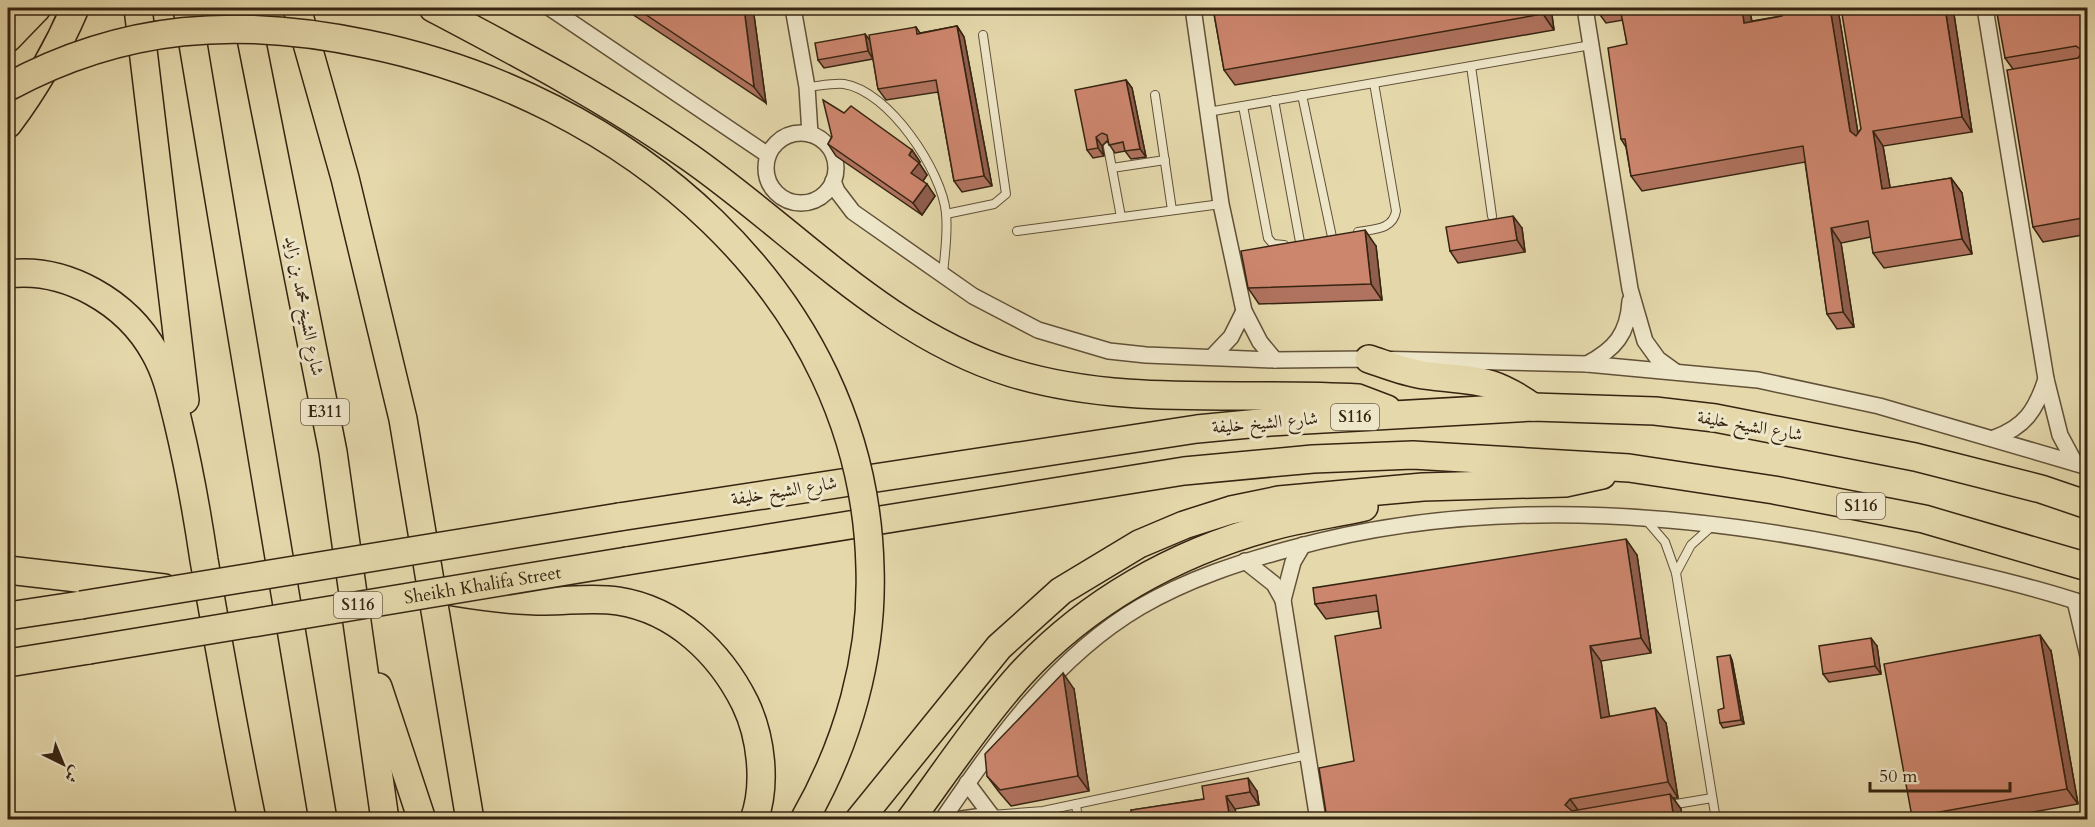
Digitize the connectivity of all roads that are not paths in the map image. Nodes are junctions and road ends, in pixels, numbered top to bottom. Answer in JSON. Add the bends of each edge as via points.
{"nodes":[{"id":1,"x":37,"y":8,"type":"edge"},
{"id":2,"x":75,"y":8,"type":"edge"},
{"id":3,"x":138,"y":8,"type":"edge"},
{"id":4,"x":187,"y":8,"type":"edge"},
{"id":5,"x":245,"y":8,"type":"edge"},
{"id":6,"x":297,"y":8,"type":"edge"},
{"id":7,"x":434,"y":8,"type":"edge"},
{"id":8,"x":550,"y":8,"type":"edge"},
{"id":9,"x":793,"y":8,"type":"edge"},
{"id":10,"x":1192,"y":8,"type":"edge"},
{"id":11,"x":1585,"y":8,"type":"edge"},
{"id":12,"x":1985,"y":8,"type":"edge"},
{"id":13,"x":983,"y":35,"type":"dead end"},
{"id":14,"x":8,"y":38,"type":"edge"},
{"id":15,"x":1591,"y":45,"type":"junction"},
{"id":16,"x":1471,"y":66,"type":"junction"},
{"id":17,"x":1374,"y":83,"type":"junction"},
{"id":18,"x":8,"y":87,"type":"edge"},
{"id":19,"x":807,"y":87,"type":"junction"},
{"id":20,"x":1155,"y":95,"type":"dead end"},
{"id":21,"x":1302,"y":95,"type":"junction"},
{"id":22,"x":1274,"y":100,"type":"junction"},
{"id":23,"x":1243,"y":106,"type":"junction"},
{"id":24,"x":1208,"y":112,"type":"junction"},
{"id":25,"x":8,"y":124,"type":"edge"},
{"id":26,"x":810,"y":134,"type":"junction"},
{"id":27,"x":1108,"y":147,"type":"edge"},
{"id":28,"x":768,"y":154,"type":"junction"},
{"id":29,"x":1165,"y":160,"type":"junction"},
{"id":30,"x":1112,"y":168,"type":"junction"},
{"id":31,"x":833,"y":181,"type":"junction"},
{"id":32,"x":1221,"y":204,"type":"junction"},
{"id":33,"x":1172,"y":210,"type":"junction"},
{"id":34,"x":946,"y":214,"type":"junction"},
{"id":35,"x":1492,"y":216,"type":"dead end"},
{"id":36,"x":1121,"y":217,"type":"junction"},
{"id":37,"x":1017,"y":231,"type":"dead end"},
{"id":38,"x":1351,"y":233,"type":"edge"},
{"id":39,"x":1341,"y":235,"type":"edge"},
{"id":40,"x":1332,"y":237,"type":"junction"},
{"id":41,"x":1321,"y":238,"type":"edge"},
{"id":42,"x":1311,"y":240,"type":"edge"},
{"id":43,"x":1300,"y":242,"type":"junction"},
{"id":44,"x":943,"y":273,"type":"junction"},
{"id":45,"x":8,"y":274,"type":"edge"},
{"id":46,"x":1630,"y":289,"type":"junction"},
{"id":47,"x":1244,"y":311,"type":"junction"},
{"id":48,"x":1212,"y":357,"type":"junction"},
{"id":49,"x":1369,"y":359,"type":"junction"},
{"id":50,"x":1275,"y":360,"type":"junction"},
{"id":51,"x":1587,"y":364,"type":"junction"},
{"id":52,"x":1676,"y":372,"type":"junction"},
{"id":53,"x":2046,"y":379,"type":"junction"},
{"id":54,"x":1533,"y":407,"type":"junction"},
{"id":55,"x":1396,"y":414,"type":"junction"},
{"id":56,"x":1994,"y":438,"type":"junction"},
{"id":57,"x":2081,"y":465,"type":"edge"},
{"id":58,"x":1629,"y":468,"type":"junction"},
{"id":59,"x":190,"y":473,"type":"junction"},
{"id":60,"x":1423,"y":487,"type":"junction"},
{"id":61,"x":2088,"y":505,"type":"edge"},
{"id":62,"x":1644,"y":517,"type":"junction"},
{"id":63,"x":1716,"y":523,"type":"junction"},
{"id":64,"x":1303,"y":545,"type":"junction"},
{"id":65,"x":1245,"y":561,"type":"junction"},
{"id":66,"x":2088,"y":567,"type":"edge"},
{"id":67,"x":8,"y":570,"type":"edge"},
{"id":68,"x":1676,"y":573,"type":"junction"},
{"id":69,"x":447,"y":591,"type":"junction"},
{"id":70,"x":81,"y":592,"type":"junction"},
{"id":71,"x":1283,"y":600,"type":"junction"},
{"id":72,"x":2081,"y":603,"type":"edge"},
{"id":73,"x":8,"y":616,"type":"edge"},
{"id":74,"x":360,"y":635,"type":"junction"},
{"id":75,"x":2088,"y":656,"type":"edge"},
{"id":76,"x":8,"y":663,"type":"edge"},
{"id":77,"x":446,"y":675,"type":"junction"},
{"id":78,"x":1308,"y":755,"type":"junction"},
{"id":79,"x":967,"y":783,"type":"junction"},
{"id":80,"x":1712,"y":798,"type":"junction"},
{"id":81,"x":1076,"y":804,"type":"junction"},
{"id":82,"x":1658,"y":807,"type":"edge"},
{"id":83,"x":996,"y":816,"type":"edge"},
{"id":84,"x":252,"y":819,"type":"edge"},
{"id":85,"x":323,"y":819,"type":"edge"},
{"id":86,"x":385,"y":819,"type":"edge"},
{"id":87,"x":422,"y":819,"type":"edge"},
{"id":88,"x":459,"y":819,"type":"edge"},
{"id":89,"x":470,"y":819,"type":"edge"},
{"id":90,"x":754,"y":819,"type":"edge"},
{"id":91,"x":804,"y":819,"type":"edge"},
{"id":92,"x":859,"y":819,"type":"edge"},
{"id":93,"x":910,"y":819,"type":"edge"},
{"id":94,"x":942,"y":819,"type":"edge"},
{"id":95,"x":954,"y":819,"type":"edge"},
{"id":96,"x":1078,"y":819,"type":"edge"},
{"id":97,"x":1318,"y":819,"type":"edge"},
{"id":98,"x":1716,"y":819,"type":"edge"}],
"edges":[{"from":1,"to":14,"type":"highway"},
{"from":2,"to":25,"type":"highway","via":[[54,54]]},
{"from":3,"to":59,"type":"highway","via":[[184,388]]},
{"from":4,"to":85,"type":"highway"},
{"from":5,"to":74,"type":"highway","name":"شارع الشيخ محمد بن زايد","number":"E311","via":[[333,452]]},
{"from":6,"to":77,"type":"highway","via":[[345,178],[403,419]]},
{"from":7,"to":55,"type":"highway","via":[[620,111],[690,158],[864,294],[913,328],[961,354],[1063,387],[1125,394],[1358,398]]},
{"from":8,"to":28,"type":"street"},
{"from":9,"to":19,"type":"street"},
{"from":10,"to":24,"type":"street"},
{"from":11,"to":15,"type":"street"},
{"from":12,"to":53,"type":"street","via":[[2003,82]]},
{"from":13,"to":34,"type":"lane","via":[[1006,194],[994,204]]},
{"from":15,"to":16,"type":"lane"},
{"from":15,"to":46,"type":"street"},
{"from":16,"to":17,"type":"lane"},
{"from":16,"to":35,"type":"lane"},
{"from":17,"to":21,"type":"lane"},
{"from":17,"to":38,"type":"lane","via":[[1395,218],[1386,226]]},
{"from":18,"to":91,"type":"highway","bridge":true,"via":[[75,56],[145,36],[247,27],[328,36],[440,62],[531,98],[649,168],[709,218],[773,288],[823,367],[850,437],[866,510],[871,584],[864,659],[845,731]]},
{"from":19,"to":26,"type":"street"},
{"from":19,"to":34,"type":"lane","via":[[844,84],[883,106],[909,134],[933,170]]},
{"from":20,"to":29,"type":"lane"},
{"from":21,"to":22,"type":"lane"},
{"from":21,"to":40,"type":"lane"},
{"from":22,"to":23,"type":"lane"},
{"from":22,"to":43,"type":"lane"},
{"from":23,"to":24,"type":"lane"},
{"from":23,"to":43,"type":"lane","via":[[1268,238],[1277,245]]},
{"from":24,"to":32,"type":"street"},
{"from":26,"to":28,"type":"street","via":[[786,137]]},
{"from":26,"to":31,"type":"street","via":[[823,141],[832,153],[836,167]]},
{"from":27,"to":30,"type":"lane"},
{"from":28,"to":31,"type":"street","via":[[766,170],[770,185],[787,201],[803,203],[818,199]]},
{"from":29,"to":30,"type":"lane"},
{"from":29,"to":33,"type":"lane"},
{"from":30,"to":36,"type":"lane"},
{"from":31,"to":44,"type":"street","via":[[853,212]]},
{"from":32,"to":33,"type":"lane"},
{"from":32,"to":47,"type":"street"},
{"from":33,"to":36,"type":"lane"},
{"from":34,"to":44,"type":"lane"},
{"from":36,"to":37,"type":"lane"},
{"from":39,"to":40,"type":"lane"},
{"from":40,"to":41,"type":"lane"},
{"from":42,"to":43,"type":"lane"},
{"from":44,"to":48,"type":"street","via":[[1004,314],[1073,342],[1146,355]]},
{"from":45,"to":59,"type":"highway","via":[[37,274],[72,282],[116,306],[138,327],[168,380]]},
{"from":46,"to":51,"type":"street","via":[[1629,316],[1623,335],[1610,351]]},
{"from":46,"to":52,"type":"street","via":[[1645,341],[1658,359]]},
{"from":47,"to":48,"type":"street","via":[[1231,336]]},
{"from":47,"to":50,"type":"street","via":[[1260,342]]},
{"from":48,"to":50,"type":"street"},
{"from":49,"to":50,"type":"street"},
{"from":49,"to":51,"type":"street"},
{"from":49,"to":54,"type":"highway","via":[[1422,375],[1485,381],[1514,393]]},
{"from":51,"to":52,"type":"street"},
{"from":52,"to":56,"type":"street","via":[[1758,380],[1879,406]]},
{"from":53,"to":56,"type":"street","via":[[2032,414],[2010,433]]},
{"from":53,"to":57,"type":"street","via":[[2060,435]]},
{"from":54,"to":55,"type":"highway","name":"شارع الشيخ خليفة","number":"S116"},
{"from":54,"to":61,"type":"highway","name":"شارع الشيخ خليفة","number":"S116","via":[[1624,409],[1715,418],[1915,457]]},
{"from":55,"to":70,"type":"highway","name":"شارع الشيخ خليفة","number":"S116","bridge":true,"via":[[1162,434],[178,589]]},
{"from":56,"to":57,"type":"street"},
{"from":58,"to":60,"type":"highway","via":[[1565,483]]},
{"from":58,"to":66,"type":"highway","number":"S116","via":[[1774,490],[1924,519]]},
{"from":58,"to":69,"type":"highway","name":"Sheikh Khalifa Street","number":"S116","bridge":true,"via":[[1413,455],[1248,464],[1108,482]]},
{"from":59,"to":84,"type":"highway","via":[[225,689]]},
{"from":60,"to":92,"type":"highway","via":[[1279,500],[1231,510],[1139,544],[1096,568],[1037,611],[999,647]]},
{"from":60,"to":93,"type":"highway","via":[[1383,502],[1270,527],[1224,542],[1137,581],[1068,628],[1020,676]]},
{"from":62,"to":63,"type":"street"},
{"from":62,"to":64,"type":"street","via":[[1455,519],[1400,524]]},
{"from":62,"to":68,"type":"lane","via":[[1665,542]]},
{"from":63,"to":68,"type":"lane","via":[[1691,545]]},
{"from":63,"to":72,"type":"street","via":[[1836,542],[2020,584]]},
{"from":64,"to":65,"type":"street"},
{"from":64,"to":71,"type":"street","via":[[1293,562]]},
{"from":65,"to":71,"type":"street","via":[[1274,584]]},
{"from":65,"to":79,"type":"street","via":[[1140,607],[1085,647],[1029,703]]},
{"from":67,"to":70,"type":"highway"},
{"from":68,"to":80,"type":"lane"},
{"from":69,"to":76,"type":"highway","name":"Sheikh Khalifa Street","number":"S116","bridge":true},
{"from":69,"to":90,"type":"highway","bridge":true,"via":[[512,599],[618,601],[652,611],[684,628],[711,651],[733,679],[749,710],[758,744],[760,779]]},
{"from":70,"to":73,"type":"highway","number":"S116"},
{"from":71,"to":78,"type":"street"},
{"from":72,"to":75,"type":"street"},
{"from":74,"to":86,"type":"highway","name":"شارع الشيخ محمد بن زايد","number":"E311"},
{"from":74,"to":87,"type":"highway"},
{"from":77,"to":88,"type":"highway"},
{"from":77,"to":89,"type":"highway"},
{"from":78,"to":81,"type":"lane"},
{"from":78,"to":97,"type":"street"},
{"from":79,"to":83,"type":"street"},
{"from":79,"to":94,"type":"street"},
{"from":80,"to":82,"type":"lane"},
{"from":80,"to":98,"type":"lane"},
{"from":81,"to":83,"type":"lane"},
{"from":81,"to":96,"type":"lane"},
{"from":83,"to":95,"type":"street"}]}
